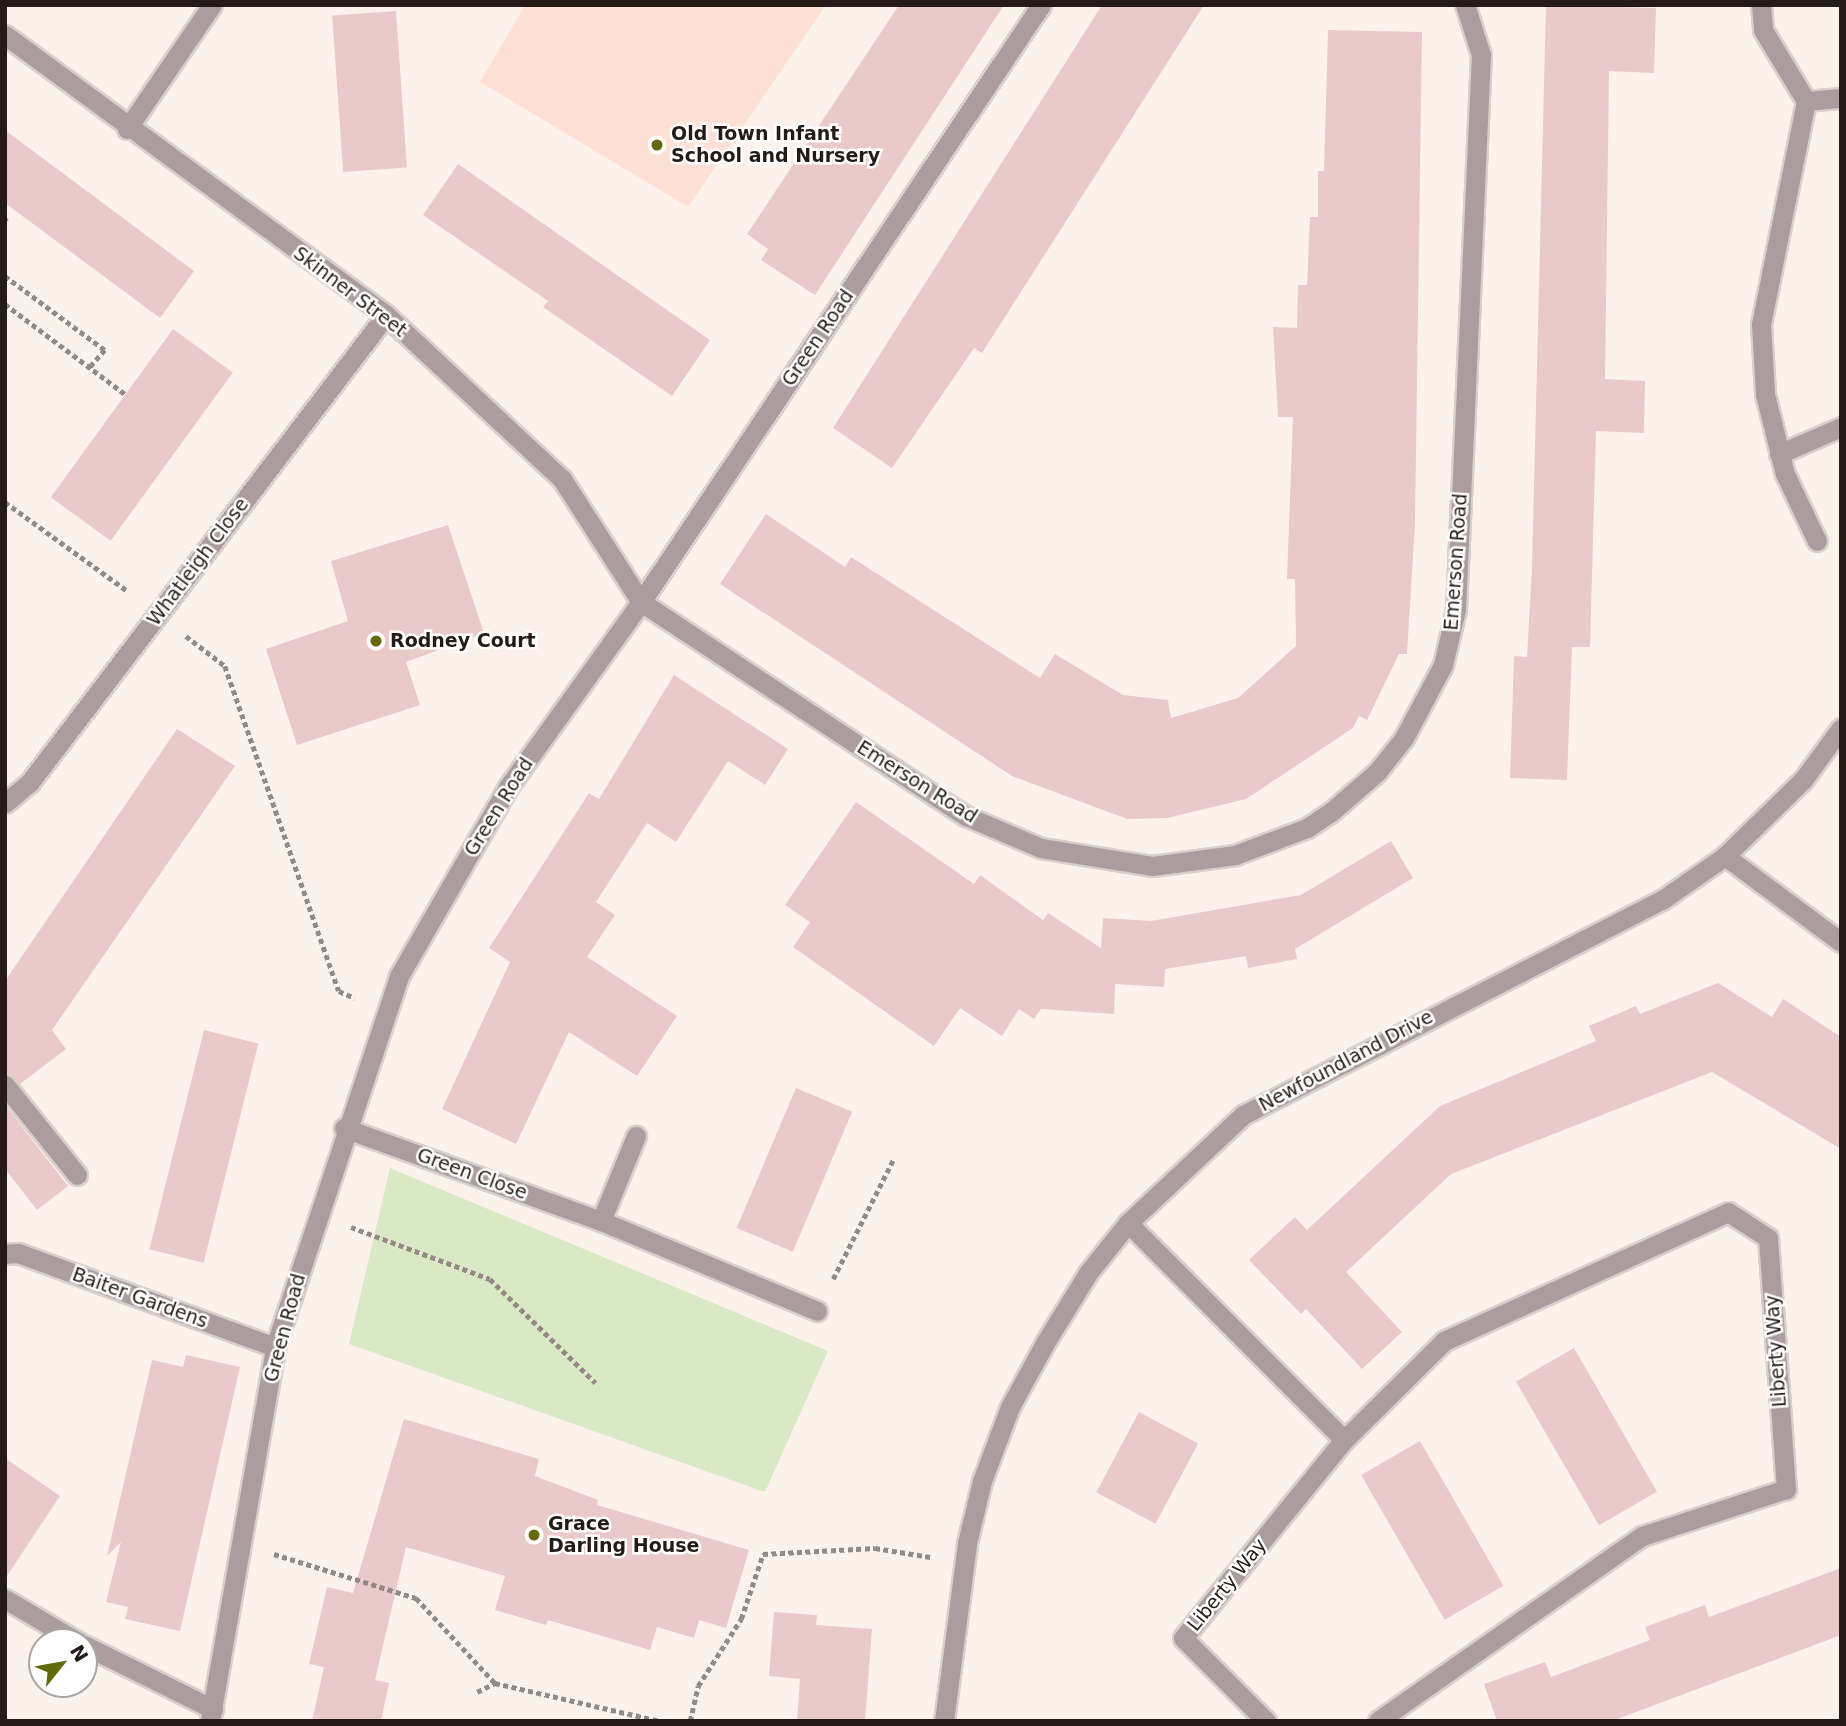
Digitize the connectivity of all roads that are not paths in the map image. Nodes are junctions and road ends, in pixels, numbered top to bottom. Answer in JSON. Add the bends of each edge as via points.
{"nodes":[{"id":1,"x":212,"y":5,"type":"edge"},
{"id":2,"x":1041,"y":5,"type":"edge"},
{"id":3,"x":1465,"y":5,"type":"edge"},
{"id":4,"x":1761,"y":5,"type":"edge"},
{"id":5,"x":6,"y":36,"type":"edge"},
{"id":6,"x":1841,"y":98,"type":"edge"},
{"id":7,"x":1806,"y":101,"type":"junction"},
{"id":8,"x":127,"y":129,"type":"junction"},
{"id":9,"x":386,"y":315,"type":"junction"},
{"id":10,"x":1841,"y":427,"type":"edge"},
{"id":11,"x":1779,"y":454,"type":"junction"},
{"id":12,"x":1817,"y":541,"type":"dead end"},
{"id":13,"x":641,"y":601,"type":"junction"},
{"id":14,"x":1841,"y":728,"type":"edge"},
{"id":15,"x":5,"y":803,"type":"edge"},
{"id":16,"x":1725,"y":856,"type":"junction"},
{"id":17,"x":1841,"y":942,"type":"edge"},
{"id":18,"x":5,"y":1085,"type":"edge"},
{"id":19,"x":344,"y":1128,"type":"junction"},
{"id":20,"x":636,"y":1136,"type":"dead end"},
{"id":21,"x":77,"y":1175,"type":"dead end"},
{"id":22,"x":601,"y":1221,"type":"junction"},
{"id":23,"x":1128,"y":1223,"type":"junction"},
{"id":24,"x":5,"y":1254,"type":"edge"},
{"id":25,"x":817,"y":1311,"type":"road end"},
{"id":26,"x":275,"y":1347,"type":"junction"},
{"id":27,"x":1344,"y":1440,"type":"junction"},
{"id":28,"x":5,"y":1599,"type":"edge"},
{"id":29,"x":54,"y":1628,"type":"edge"},
{"id":30,"x":98,"y":1653,"type":"edge"},
{"id":31,"x":211,"y":1715,"type":"edge"},
{"id":32,"x":944,"y":1721,"type":"edge"},
{"id":33,"x":1266,"y":1721,"type":"edge"},
{"id":34,"x":1378,"y":1721,"type":"edge"}],
"edges":[{"from":1,"to":8,"type":"street"},
{"from":2,"to":13,"type":"street","name":"Green Road"},
{"from":3,"to":13,"type":"street","name":"Emerson Road","via":[[1481,55],[1452,637],[1425,704],[1404,738],[1377,772],[1331,812],[1278,839],[1193,864],[1119,864],[1041,848],[966,816]]},
{"from":4,"to":7,"type":"street","via":[[1763,30]]},
{"from":5,"to":8,"type":"street","name":"Skinner Street"},
{"from":6,"to":7,"type":"street"},
{"from":7,"to":11,"type":"street","via":[[1761,324],[1765,394]]},
{"from":8,"to":9,"type":"street","name":"Skinner Street"},
{"from":9,"to":13,"type":"street","name":"Skinner Street","via":[[562,479]]},
{"from":9,"to":15,"type":"street","name":"Whatleigh Close","via":[[30,782]]},
{"from":10,"to":11,"type":"street"},
{"from":11,"to":12,"type":"street"},
{"from":13,"to":19,"type":"street","name":"Green Road","via":[[508,787],[398,976]]},
{"from":14,"to":16,"type":"street","name":"Newfoundland Drive","via":[[1803,780]]},
{"from":16,"to":17,"type":"street"},
{"from":16,"to":23,"type":"street","name":"Newfoundland Drive","via":[[1662,900],[1312,1075],[1243,1115]]},
{"from":18,"to":21,"type":"street"},
{"from":19,"to":22,"type":"street","name":"Green Close"},
{"from":19,"to":26,"type":"street","name":"Green Road"},
{"from":20,"to":22,"type":"street"},
{"from":22,"to":25,"type":"street","name":"Green Close"},
{"from":23,"to":27,"type":"street"},
{"from":23,"to":32,"type":"street","name":"Newfoundland Drive","via":[[1088,1273],[1010,1408],[982,1481],[965,1563]]},
{"from":24,"to":26,"type":"street","name":"Baiter Gardens","via":[[18,1253]]},
{"from":26,"to":31,"type":"street","name":"Green Road"},
{"from":27,"to":33,"type":"street","name":"Liberty Way","via":[[1183,1637]]},
{"from":27,"to":34,"type":"street","name":"Liberty Way","via":[[1444,1341],[1728,1212],[1768,1238],[1786,1489],[1642,1536]]},
{"from":28,"to":29,"type":"street"},
{"from":30,"to":31,"type":"street"}]}
